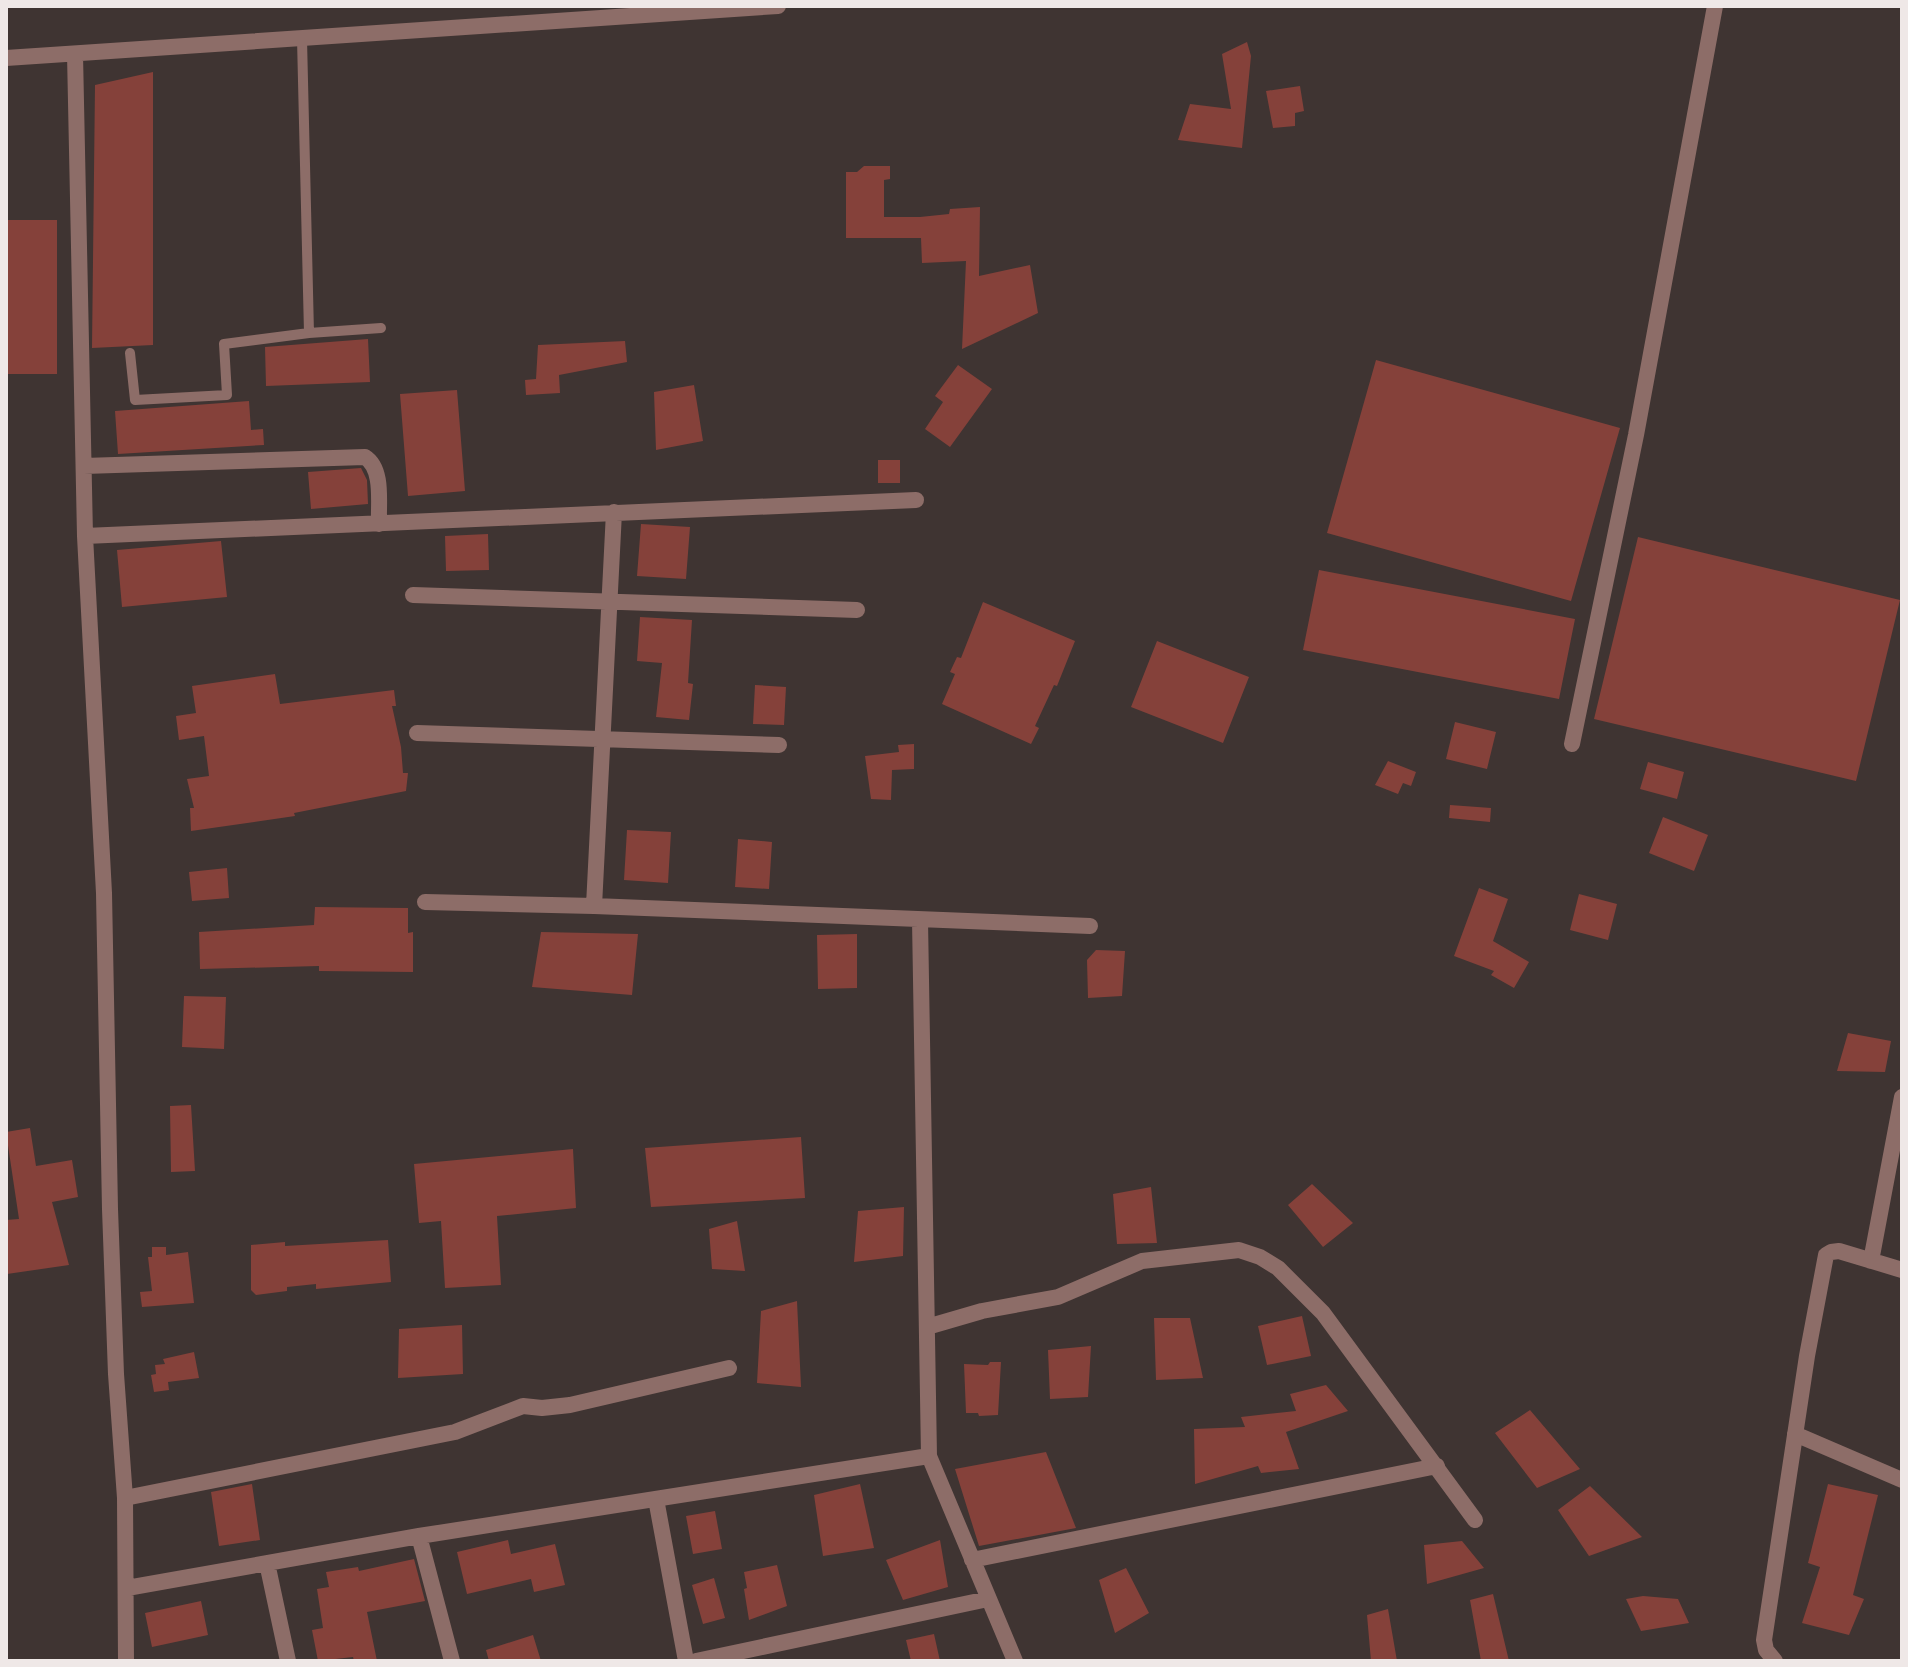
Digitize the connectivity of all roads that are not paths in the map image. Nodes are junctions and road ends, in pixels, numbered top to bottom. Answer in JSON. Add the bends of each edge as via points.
{"nodes":[{"id":1,"x":778,"y":6,"type":"edge"},
{"id":2,"x":1715,"y":6,"type":"edge"},
{"id":3,"x":302,"y":39,"type":"junction"},
{"id":4,"x":75,"y":54,"type":"junction"},
{"id":5,"x":6,"y":58,"type":"edge"},
{"id":6,"x":381,"y":328,"type":"dead end"},
{"id":7,"x":309,"y":333,"type":"junction"},
{"id":8,"x":130,"y":353,"type":"dead end"},
{"id":9,"x":84,"y":466,"type":"junction"},
{"id":10,"x":916,"y":500,"type":"dead end"},
{"id":11,"x":614,"y":512,"type":"junction"},
{"id":12,"x":379,"y":524,"type":"junction"},
{"id":13,"x":85,"y":536,"type":"junction"},
{"id":14,"x":413,"y":595,"type":"dead end"},
{"id":15,"x":610,"y":600,"type":"junction"},
{"id":16,"x":857,"y":610,"type":"dead end"},
{"id":17,"x":417,"y":733,"type":"dead end"},
{"id":18,"x":603,"y":741,"type":"junction"},
{"id":19,"x":1572,"y":744,"type":"dead end"},
{"id":20,"x":779,"y":745,"type":"dead end"},
{"id":21,"x":425,"y":902,"type":"dead end"},
{"id":22,"x":594,"y":906,"type":"junction"},
{"id":23,"x":920,"y":920,"type":"junction"},
{"id":24,"x":1090,"y":926,"type":"dead end"},
{"id":25,"x":1902,"y":1097,"type":"edge"},
{"id":26,"x":1871,"y":1261,"type":"junction"},
{"id":27,"x":1902,"y":1270,"type":"edge"},
{"id":28,"x":927,"y":1327,"type":"junction"},
{"id":29,"x":729,"y":1368,"type":"dead end"},
{"id":30,"x":1795,"y":1434,"type":"junction"},
{"id":31,"x":929,"y":1456,"type":"junction"},
{"id":32,"x":1437,"y":1466,"type":"junction"},
{"id":33,"x":1902,"y":1480,"type":"edge"},
{"id":34,"x":125,"y":1498,"type":"junction"},
{"id":35,"x":656,"y":1499,"type":"junction"},
{"id":36,"x":1475,"y":1520,"type":"dead end"},
{"id":37,"x":419,"y":1536,"type":"junction"},
{"id":38,"x":972,"y":1560,"type":"junction"},
{"id":39,"x":267,"y":1563,"type":"junction"},
{"id":40,"x":127,"y":1588,"type":"junction"},
{"id":41,"x":988,"y":1599,"type":"junction"},
{"id":42,"x":126,"y":1661,"type":"edge"},
{"id":43,"x":288,"y":1661,"type":"edge"},
{"id":44,"x":452,"y":1661,"type":"edge"},
{"id":45,"x":686,"y":1661,"type":"edge"},
{"id":46,"x":696,"y":1661,"type":"edge"},
{"id":47,"x":1015,"y":1661,"type":"edge"},
{"id":48,"x":1775,"y":1661,"type":"edge"}],
"edges":[{"from":1,"to":3,"type":"street"},
{"from":2,"to":19,"type":"street","via":[[1636,435]]},
{"from":3,"to":4,"type":"street"},
{"from":3,"to":7,"type":"lane"},
{"from":4,"to":5,"type":"street"},
{"from":4,"to":9,"type":"street"},
{"from":6,"to":7,"type":"lane"},
{"from":7,"to":8,"type":"lane","via":[[224,344],[227,395],[135,400]]},
{"from":9,"to":12,"type":"street","via":[[365,457],[377,474]]},
{"from":9,"to":13,"type":"street"},
{"from":10,"to":11,"type":"street"},
{"from":11,"to":12,"type":"street"},
{"from":11,"to":15,"type":"street"},
{"from":12,"to":13,"type":"street"},
{"from":13,"to":34,"type":"street","via":[[104,893],[110,1209]]},
{"from":14,"to":15,"type":"street"},
{"from":15,"to":16,"type":"street"},
{"from":15,"to":18,"type":"street"},
{"from":17,"to":18,"type":"street"},
{"from":18,"to":20,"type":"street"},
{"from":18,"to":22,"type":"street"},
{"from":21,"to":22,"type":"street"},
{"from":22,"to":23,"type":"street"},
{"from":23,"to":24,"type":"street"},
{"from":23,"to":28,"type":"street"},
{"from":25,"to":26,"type":"street"},
{"from":26,"to":27,"type":"street"},
{"from":26,"to":30,"type":"street","via":[[1839,1251],[1826,1255]]},
{"from":28,"to":31,"type":"street"},
{"from":28,"to":32,"type":"street","via":[[1058,1297],[1142,1261],[1239,1250],[1278,1268],[1323,1313]]},
{"from":29,"to":34,"type":"street","via":[[570,1405],[523,1406],[455,1432]]},
{"from":30,"to":33,"type":"street"},
{"from":30,"to":48,"type":"street","via":[[1764,1640]]},
{"from":31,"to":35,"type":"street"},
{"from":31,"to":38,"type":"street"},
{"from":32,"to":36,"type":"street"},
{"from":32,"to":38,"type":"street"},
{"from":34,"to":40,"type":"street"},
{"from":35,"to":37,"type":"street"},
{"from":35,"to":45,"type":"street"},
{"from":37,"to":39,"type":"street"},
{"from":37,"to":44,"type":"street"},
{"from":38,"to":41,"type":"street"},
{"from":39,"to":40,"type":"street"},
{"from":39,"to":43,"type":"street"},
{"from":40,"to":42,"type":"street"},
{"from":41,"to":46,"type":"street"},
{"from":41,"to":47,"type":"street"}]}
